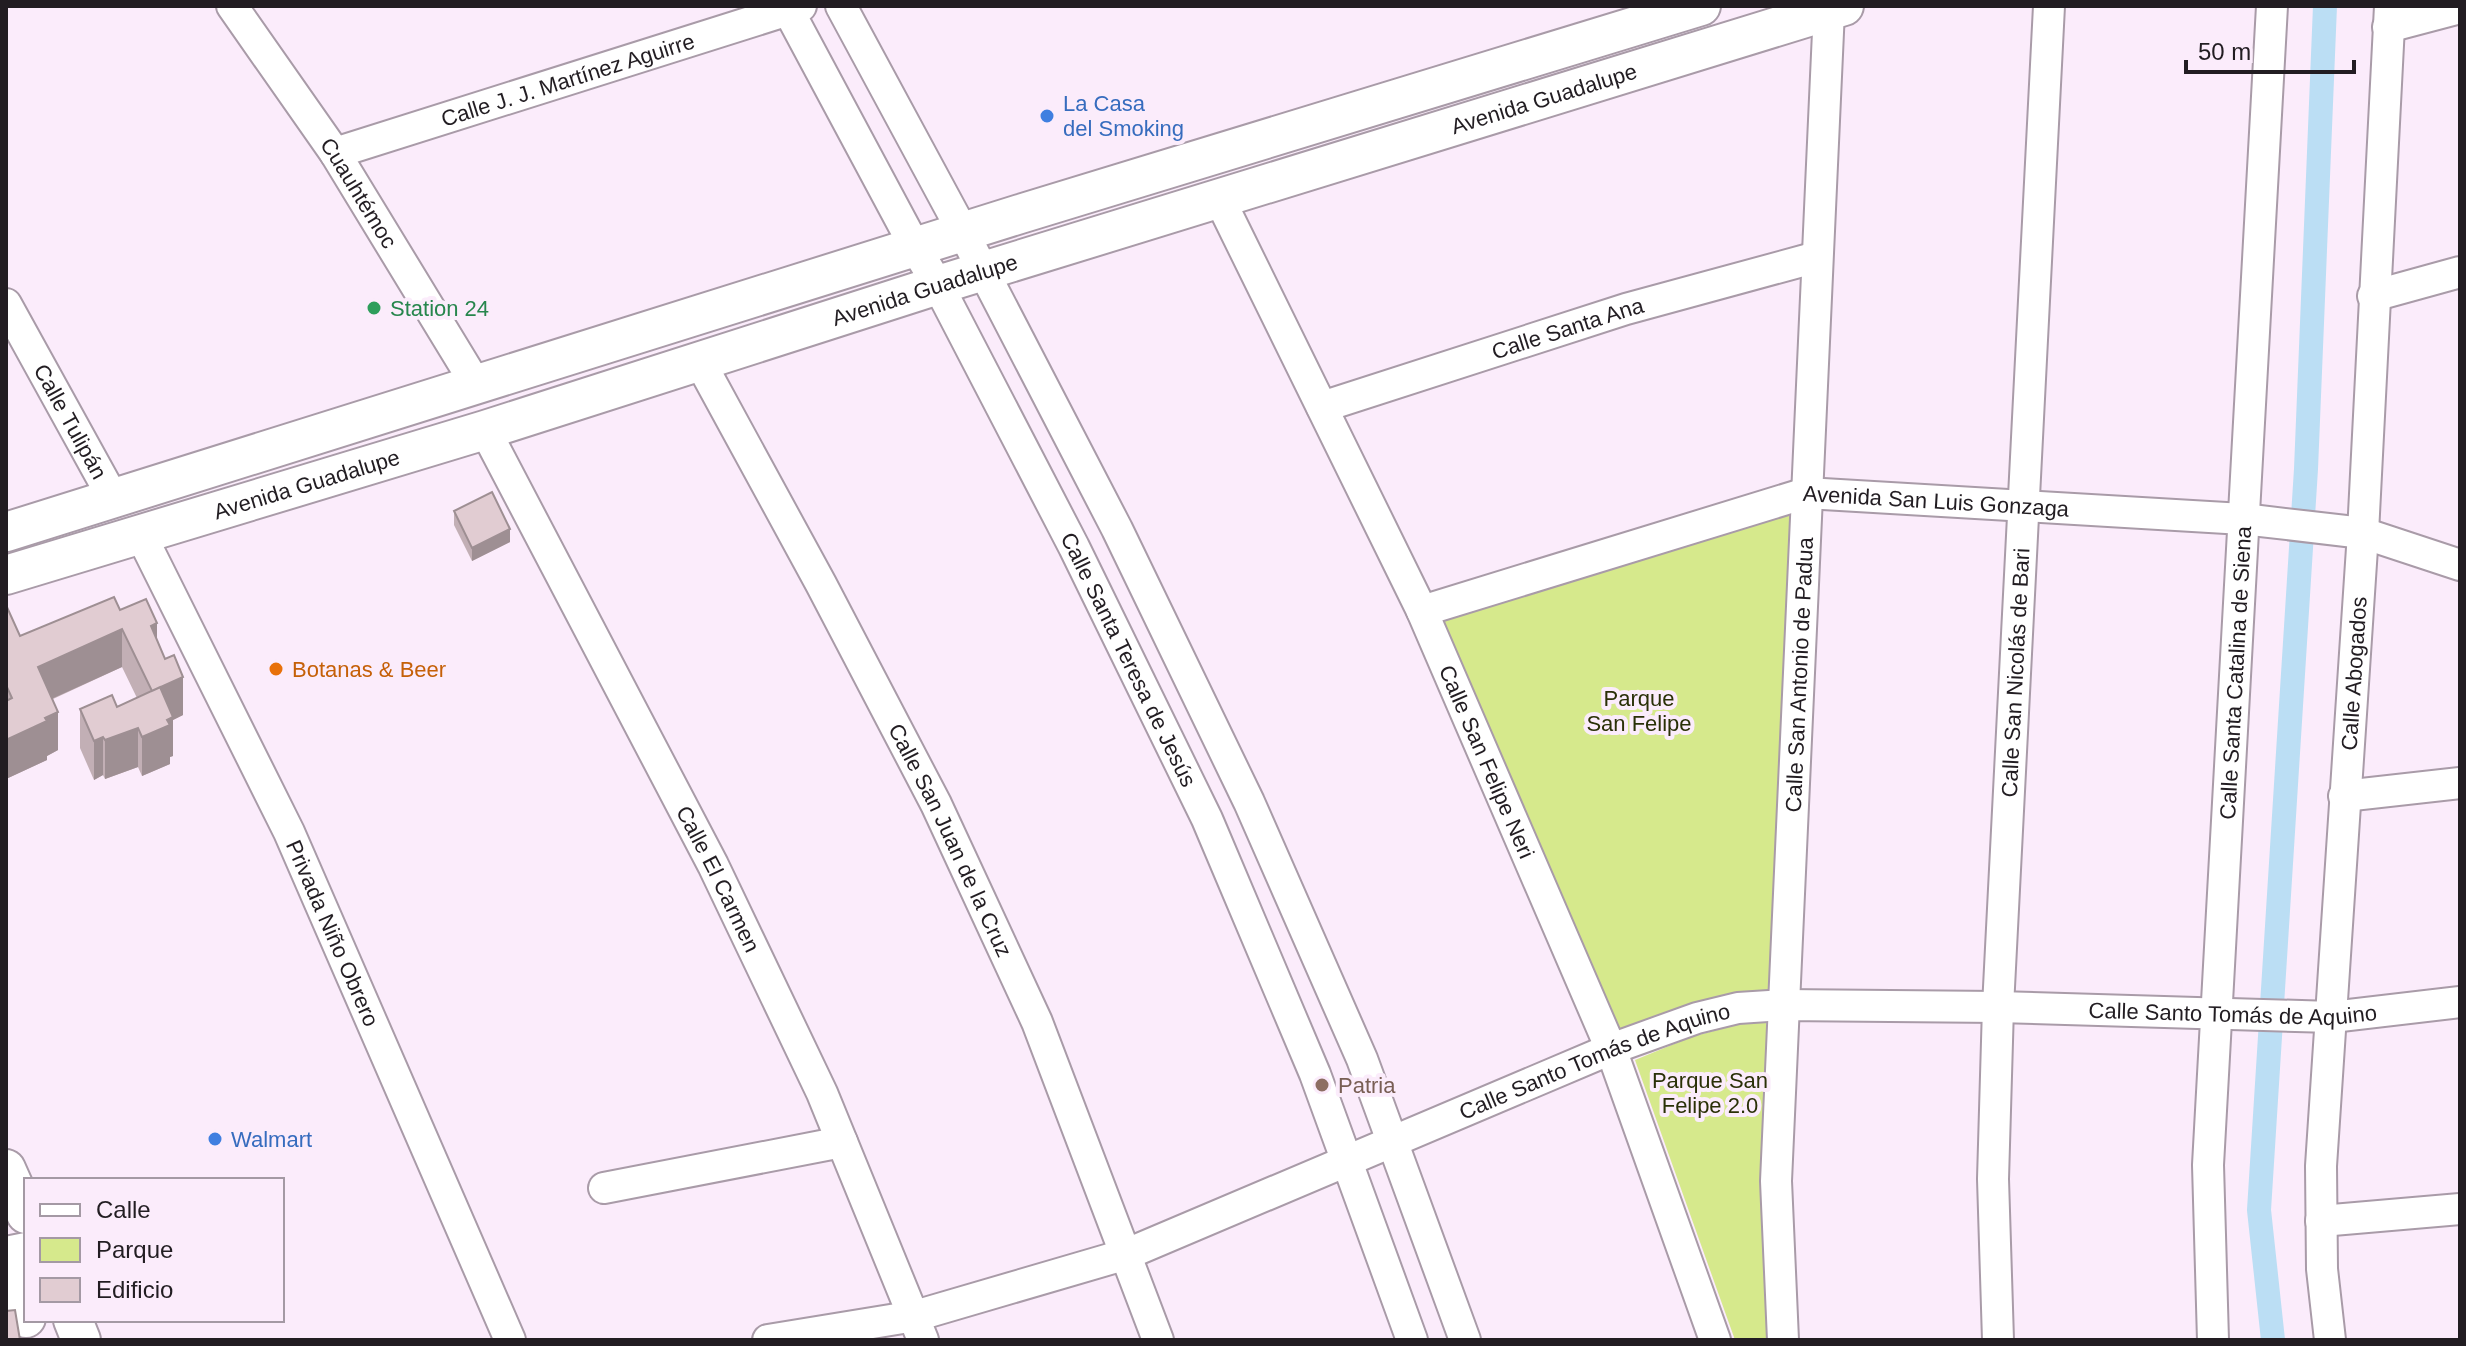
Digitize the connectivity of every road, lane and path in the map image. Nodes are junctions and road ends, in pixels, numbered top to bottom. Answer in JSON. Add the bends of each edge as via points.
{"nodes":[{"id":1,"x":232,"y":6,"type":"edge"},
{"id":2,"x":841,"y":6,"type":"edge"},
{"id":3,"x":1701,"y":6,"type":"edge"},
{"id":4,"x":2049,"y":6,"type":"edge"},
{"id":5,"x":2272,"y":6,"type":"edge"},
{"id":6,"x":792,"y":7,"type":"edge"},
{"id":7,"x":1837,"y":8,"type":"edge"},
{"id":8,"x":2460,"y":8,"type":"edge"},
{"id":9,"x":2389,"y":17,"type":"edge"},
{"id":10,"x":335,"y":153,"type":"junction"},
{"id":11,"x":1220,"y":200,"type":"junction"},
{"id":12,"x":963,"y":232,"type":"junction"},
{"id":13,"x":915,"y":247,"type":"junction"},
{"id":14,"x":1817,"y":257,"type":"junction"},
{"id":15,"x":2460,"y":272,"type":"edge"},
{"id":16,"x":984,"y":273,"type":"junction"},
{"id":17,"x":938,"y":285,"type":"junction"},
{"id":18,"x":2373,"y":296,"type":"junction"},
{"id":19,"x":6,"y":304,"type":"edge"},
{"id":20,"x":700,"y":362,"type":"junction"},
{"id":21,"x":477,"y":386,"type":"junction"},
{"id":22,"x":1322,"y":407,"type":"junction"},
{"id":23,"x":485,"y":430,"type":"junction"},
{"id":24,"x":1806,"y":493,"type":"junction"},
{"id":25,"x":113,"y":498,"type":"junction"},
{"id":26,"x":2023,"y":506,"type":"junction"},
{"id":27,"x":2243,"y":519,"type":"junction"},
{"id":28,"x":6,"y":532,"type":"edge"},
{"id":29,"x":2363,"y":533,"type":"junction"},
{"id":30,"x":141,"y":535,"type":"junction"},
{"id":31,"x":2460,"y":565,"type":"edge"},
{"id":32,"x":6,"y":575,"type":"edge"},
{"id":33,"x":1422,"y":611,"type":"junction"},
{"id":34,"x":2460,"y":783,"type":"edge"},
{"id":35,"x":2344,"y":796,"type":"junction"},
{"id":36,"x":2460,"y":1002,"type":"edge"},
{"id":37,"x":1783,"y":1005,"type":"junction"},
{"id":38,"x":1998,"y":1007,"type":"junction"},
{"id":39,"x":2216,"y":1013,"type":"junction"},
{"id":40,"x":2321,"y":1016,"type":"junction"},
{"id":41,"x":1611,"y":1049,"type":"junction"},
{"id":42,"x":842,"y":1142,"type":"junction"},
{"id":43,"x":1394,"y":1142,"type":"junction"},
{"id":44,"x":1347,"y":1162,"type":"junction"},
{"id":45,"x":6,"y":1169,"type":"edge"},
{"id":46,"x":604,"y":1188,"type":"dead end"},
{"id":47,"x":2460,"y":1209,"type":"edge"},
{"id":48,"x":24,"y":1210,"type":"edge"},
{"id":49,"x":2321,"y":1221,"type":"junction"},
{"id":50,"x":1127,"y":1254,"type":"junction"},
{"id":51,"x":6,"y":1272,"type":"edge"},
{"id":52,"x":24,"y":1314,"type":"edge"},
{"id":53,"x":919,"y":1328,"type":"edge"},
{"id":54,"x":510,"y":1340,"type":"edge"},
{"id":55,"x":768,"y":1340,"type":"edge"},
{"id":56,"x":1158,"y":1340,"type":"edge"},
{"id":57,"x":1412,"y":1340,"type":"edge"},
{"id":58,"x":1465,"y":1340,"type":"edge"},
{"id":59,"x":1715,"y":1340,"type":"edge"},
{"id":60,"x":1783,"y":1340,"type":"edge"},
{"id":61,"x":1998,"y":1340,"type":"edge"},
{"id":62,"x":2213,"y":1340,"type":"edge"},
{"id":63,"x":2330,"y":1340,"type":"edge"}],
"edges":[{"from":1,"to":10,"type":"street","name":"Cuauhtémoc"},
{"from":2,"to":12,"type":"street","name":"Calle Santa Teresa de Jesús"},
{"from":3,"to":12,"type":"main road","name":"Avenida Guadalupe"},
{"from":4,"to":26,"type":"street","name":"Calle San Nicolás de Bari"},
{"from":5,"to":27,"type":"street","name":"Calle Santa Catalina de Siena"},
{"from":6,"to":10,"type":"street","name":"Calle J. J. Martínez Aguirre"},
{"from":6,"to":13,"type":"street","name":"Calle Santa Teresa de Jesús"},
{"from":7,"to":11,"type":"main road","name":"Avenida Guadalupe"},
{"from":7,"to":14,"type":"street","name":"Calle San Antonio de Padua"},
{"from":8,"to":9,"type":"street"},
{"from":9,"to":18,"type":"street","name":"Calle Abogados"},
{"from":10,"to":21,"type":"street","name":"Cuauhtémoc"},
{"from":11,"to":16,"type":"main road","name":"Avenida Guadalupe"},
{"from":11,"to":22,"type":"street","name":"Calle San Felipe Neri"},
{"from":12,"to":13,"type":"main road","name":"Avenida Guadalupe"},
{"from":12,"to":16,"type":"street","name":"Calle Santa Teresa de Jesús"},
{"from":13,"to":17,"type":"street","name":"Calle Santa Teresa de Jesús"},
{"from":13,"to":21,"type":"main road","name":"Avenida Guadalupe"},
{"from":14,"to":22,"type":"street","name":"Calle Santa Ana","via":[[1626,309]]},
{"from":14,"to":24,"type":"street","name":"Calle San Antonio de Padua"},
{"from":15,"to":18,"type":"street"},
{"from":16,"to":17,"type":"main road","name":"Avenida Guadalupe"},
{"from":16,"to":43,"type":"street","name":"Calle Santa Teresa de Jesús","via":[[1117,529],[1249,802]]},
{"from":17,"to":20,"type":"main road","name":"Avenida Guadalupe"},
{"from":17,"to":44,"type":"street","name":"Calle Santa Teresa de Jesús","via":[[1207,819]]},
{"from":18,"to":29,"type":"street","name":"Calle Abogados"},
{"from":19,"to":25,"type":"street","name":"Calle Tulipán"},
{"from":20,"to":23,"type":"main road","name":"Avenida Guadalupe"},
{"from":20,"to":50,"type":"street","name":"Calle San Juan de la Cruz","via":[[936,804],[1037,1022]]},
{"from":21,"to":25,"type":"main road","name":"Avenida Guadalupe"},
{"from":22,"to":33,"type":"street","name":"Calle San Felipe Neri"},
{"from":23,"to":30,"type":"main road","name":"Avenida Guadalupe"},
{"from":23,"to":42,"type":"street","name":"Calle El Carmen","via":[[713,865]]},
{"from":24,"to":26,"type":"street","name":"Avenida San Luis Gonzaga"},
{"from":24,"to":33,"type":"street","name":"Avenida San Luis Gonzaga"},
{"from":24,"to":37,"type":"street","name":"Calle San Antonio de Padua"},
{"from":25,"to":28,"type":"main road","name":"Avenida Guadalupe"},
{"from":26,"to":27,"type":"street","name":"Avenida San Luis Gonzaga"},
{"from":26,"to":38,"type":"street","name":"Calle San Nicolás de Bari"},
{"from":27,"to":29,"type":"street","name":"Avenida San Luis Gonzaga"},
{"from":27,"to":39,"type":"street","name":"Calle Santa Catalina de Siena"},
{"from":29,"to":31,"type":"street","name":"Avenida San Luis Gonzaga"},
{"from":29,"to":35,"type":"street","name":"Calle Abogados"},
{"from":30,"to":32,"type":"main road","name":"Avenida Guadalupe"},
{"from":30,"to":54,"type":"street","name":"Privada Niño Obrero","via":[[289,832]]},
{"from":33,"to":41,"type":"street","name":"Calle San Felipe Neri"},
{"from":34,"to":35,"type":"street"},
{"from":35,"to":40,"type":"street","name":"Calle Abogados"},
{"from":36,"to":40,"type":"street","name":"Calle Santo Tomás de Aquino"},
{"from":37,"to":38,"type":"street","name":"Calle Santo Tomás de Aquino"},
{"from":37,"to":41,"type":"street","name":"Calle Santo Tomás de Aquino","via":[[1697,1018]]},
{"from":37,"to":60,"type":"street","name":"Calle San Antonio de Padua","via":[[1776,1181]]},
{"from":38,"to":39,"type":"street","name":"Calle Santo Tomás de Aquino"},
{"from":38,"to":61,"type":"street","name":"Calle San Nicolás de Bari","via":[[1993,1179]]},
{"from":39,"to":40,"type":"street","name":"Calle Santo Tomás de Aquino"},
{"from":39,"to":62,"type":"street","name":"Calle Santa Catalina de Siena","via":[[2208,1165]]},
{"from":40,"to":49,"type":"street","name":"Calle Abogados"},
{"from":41,"to":43,"type":"street","name":"Calle Santo Tomás de Aquino"},
{"from":41,"to":59,"type":"street","name":"Calle San Felipe Neri"},
{"from":42,"to":46,"type":"street"},
{"from":42,"to":53,"type":"street","name":"Calle El Carmen"},
{"from":43,"to":44,"type":"street","name":"Calle Santo Tomás de Aquino"},
{"from":43,"to":58,"type":"street","name":"Calle Santa Teresa de Jesús"},
{"from":44,"to":50,"type":"street","name":"Calle Santo Tomás de Aquino"},
{"from":44,"to":57,"type":"street","name":"Calle Santa Teresa de Jesús"},
{"from":45,"to":48,"type":"main road"},
{"from":47,"to":49,"type":"street"},
{"from":49,"to":63,"type":"street","name":"Calle Abogados"},
{"from":50,"to":53,"type":"street","name":"Calle Santo Tomás de Aquino"},
{"from":50,"to":56,"type":"street","name":"Calle San Juan de la Cruz"},
{"from":51,"to":52,"type":"main road"},
{"from":53,"to":55,"type":"street","name":"Calle Santo Tomás de Aquino"}]}
